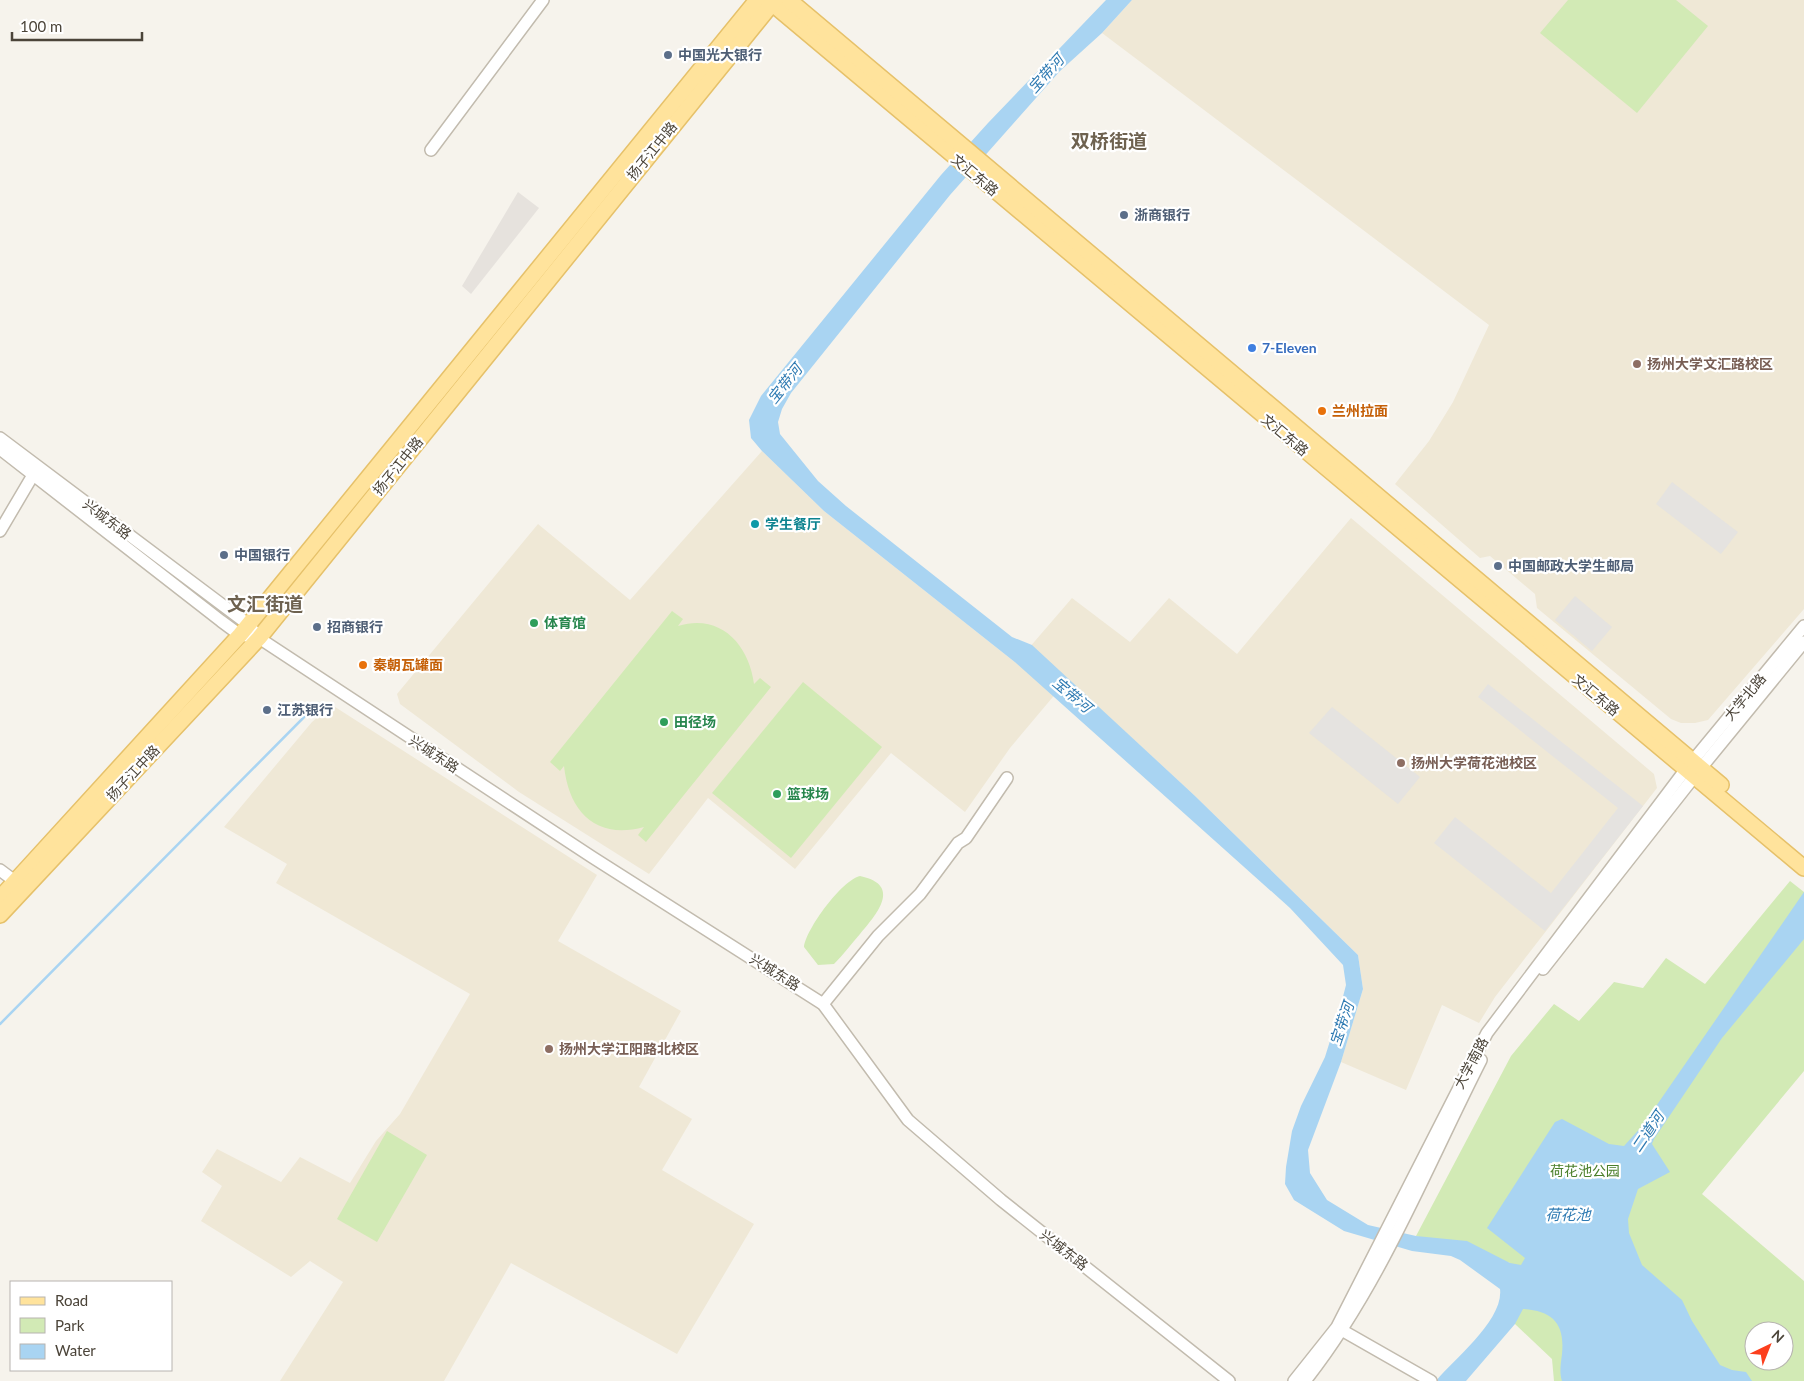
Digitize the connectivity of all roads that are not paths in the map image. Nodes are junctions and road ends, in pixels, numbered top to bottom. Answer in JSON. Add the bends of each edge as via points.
{"nodes":[{"id":1,"x":543,"y":0,"type":"edge"},
{"id":2,"x":789,"y":0,"type":"edge"},
{"id":3,"x":768,"y":1,"type":"edge"},
{"id":4,"x":937,"y":134,"type":"junction"},
{"id":5,"x":431,"y":150,"type":"dead end"},
{"id":6,"x":0,"y":438,"type":"edge"},
{"id":7,"x":0,"y":449,"type":"edge"},
{"id":8,"x":34,"y":475,"type":"junction"},
{"id":9,"x":0,"y":531,"type":"edge"},
{"id":10,"x":1804,"y":626,"type":"edge"},
{"id":11,"x":245,"y":630,"type":"junction"},
{"id":12,"x":258,"y":638,"type":"junction"},
{"id":13,"x":1804,"y":642,"type":"edge"},
{"id":14,"x":1694,"y":768,"type":"junction"},
{"id":15,"x":1007,"y":778,"type":"dead end"},
{"id":16,"x":1804,"y":856,"type":"edge"},
{"id":17,"x":1804,"y":868,"type":"edge"},
{"id":18,"x":0,"y":870,"type":"edge"},
{"id":19,"x":20,"y":885,"type":"junction"},
{"id":20,"x":0,"y":898,"type":"edge"},
{"id":21,"x":0,"y":915,"type":"edge"},
{"id":22,"x":823,"y":1004,"type":"junction"},
{"id":23,"x":1340,"y":1329,"type":"junction"},
{"id":24,"x":1229,"y":1381,"type":"edge"},
{"id":25,"x":1294,"y":1381,"type":"edge"},
{"id":26,"x":1305,"y":1381,"type":"edge"},
{"id":27,"x":1431,"y":1381,"type":"edge"}],
"edges":[{"from":1,"to":5,"type":"street"},
{"from":2,"to":4,"type":"main road","name":"文汇东路"},
{"from":3,"to":4,"type":"main road","name":"文汇东路"},
{"from":3,"to":11,"type":"main road","name":"扬子江中路"},
{"from":3,"to":12,"type":"main road","name":"扬子江中路"},
{"from":4,"to":14,"type":"main road","name":"文汇东路"},
{"from":6,"to":11,"type":"street","name":"兴城东路"},
{"from":7,"to":8,"type":"street","name":"兴城东路"},
{"from":8,"to":9,"type":"street"},
{"from":8,"to":11,"type":"street","name":"兴城东路"},
{"from":10,"to":14,"type":"street","name":"大学北路"},
{"from":11,"to":12,"type":"street","name":"兴城东路"},
{"from":11,"to":19,"type":"main road","name":"扬子江中路"},
{"from":12,"to":19,"type":"main road","name":"扬子江中路"},
{"from":12,"to":22,"type":"street","name":"兴城东路","via":[[576,847]]},
{"from":13,"to":14,"type":"street","name":"大学北路"},
{"from":14,"to":16,"type":"main road","name":"文汇东路"},
{"from":14,"to":17,"type":"main road","name":"文汇东路"},
{"from":14,"to":23,"type":"street","name":"大学南路","via":[[1487,1033],[1395,1225]]},
{"from":15,"to":22,"type":"street","via":[[966,838],[958,843],[920,894],[878,936]]},
{"from":18,"to":19,"type":"street"},
{"from":19,"to":20,"type":"main road","name":"扬子江中路"},
{"from":19,"to":21,"type":"main road","name":"扬子江中路"},
{"from":22,"to":24,"type":"street","name":"兴城东路","via":[[908,1120],[1001,1200]]},
{"from":23,"to":25,"type":"street","name":"大学南路"},
{"from":23,"to":26,"type":"street","name":"大学南路"},
{"from":23,"to":27,"type":"street"}]}
